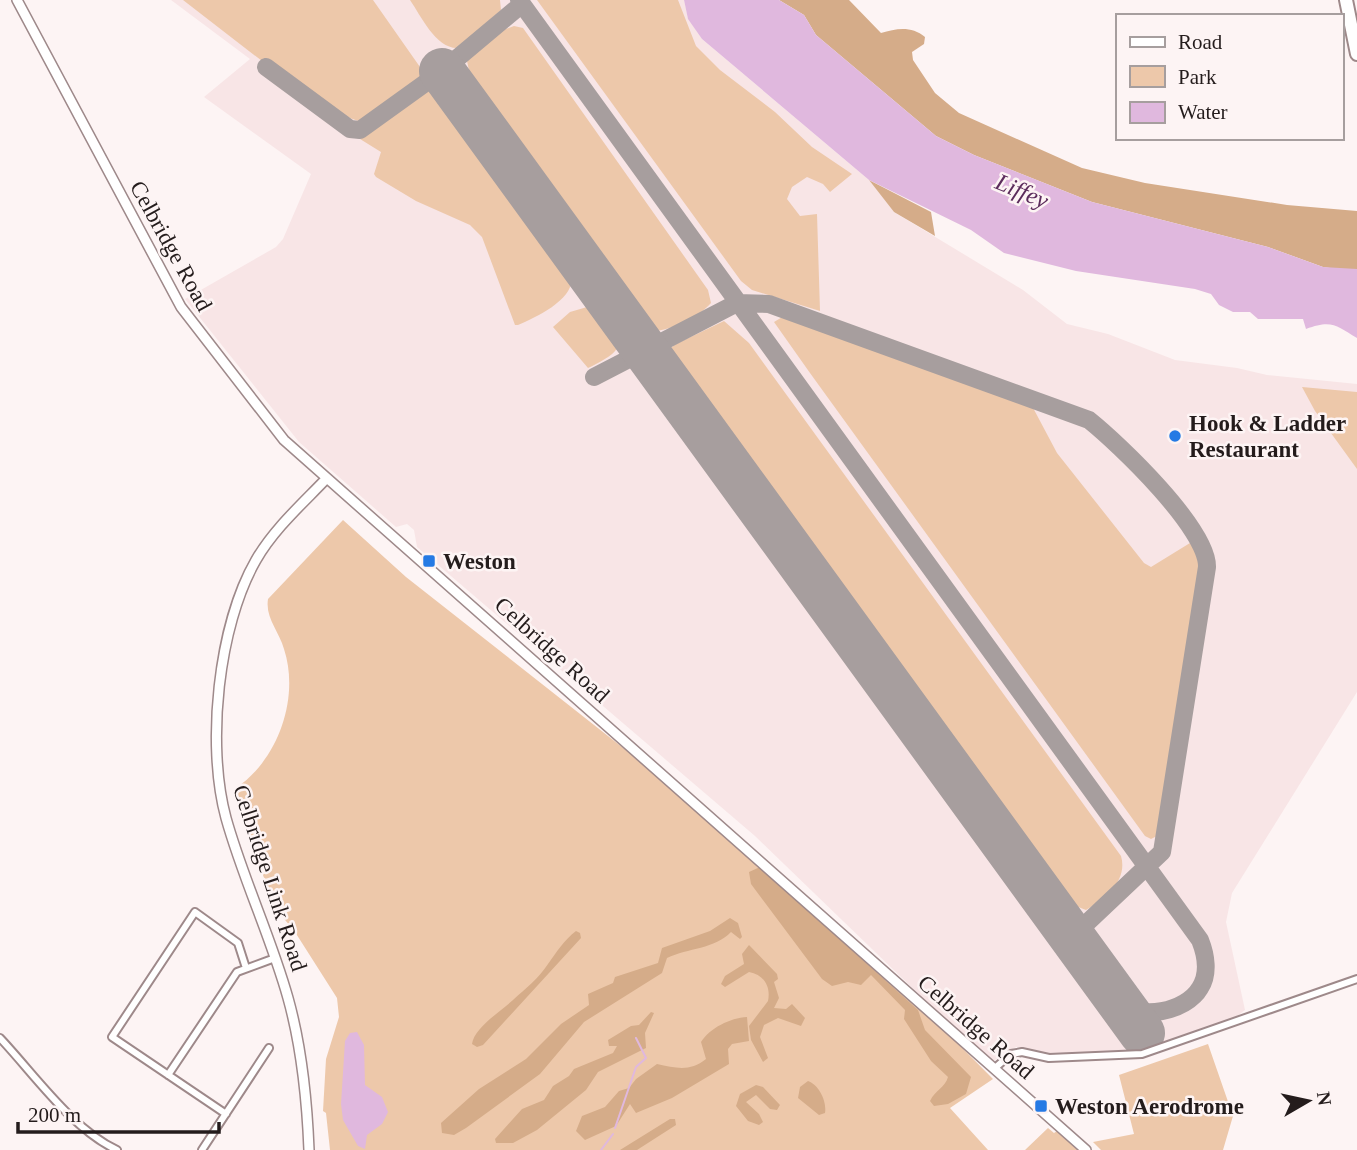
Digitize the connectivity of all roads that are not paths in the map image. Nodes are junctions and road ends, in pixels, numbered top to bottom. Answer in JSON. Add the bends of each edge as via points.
{"nodes":[{"id":1,"x":17,"y":0,"type":"edge"},
{"id":2,"x":1346,"y":0,"type":"edge"},
{"id":3,"x":1357,"y":54,"type":"edge"},
{"id":4,"x":325,"y":480,"type":"junction"},
{"id":5,"x":275,"y":958,"type":"junction"},
{"id":6,"x":246,"y":968,"type":"junction"},
{"id":7,"x":1357,"y":979,"type":"edge"},
{"id":8,"x":0,"y":1038,"type":"edge"},
{"id":9,"x":269,"y":1048,"type":"dead end"},
{"id":10,"x":995,"y":1068,"type":"junction"},
{"id":11,"x":168,"y":1075,"type":"junction"},
{"id":12,"x":226,"y":1114,"type":"junction"},
{"id":13,"x":117,"y":1150,"type":"edge"},
{"id":14,"x":202,"y":1150,"type":"edge"},
{"id":15,"x":309,"y":1150,"type":"edge"},
{"id":16,"x":1086,"y":1150,"type":"edge"}],
"edges":[{"from":1,"to":4,"type":"main road","name":"Celbridge Road","via":[[187,318],[284,440]]},
{"from":2,"to":3,"type":"highway"},
{"from":4,"to":5,"type":"main road","name":"Celbridge Link Road","via":[[282,523],[256,561],[224,653],[218,742],[221,796]]},
{"from":4,"to":10,"type":"main road","name":"Celbridge Road"},
{"from":5,"to":6,"type":"street"},
{"from":5,"to":15,"type":"main road","name":"Celbridge Link Road","via":[[300,1049]]},
{"from":6,"to":11,"type":"street","via":[[232,978]]},
{"from":6,"to":11,"type":"street","via":[[238,943],[195,912],[112,1037]]},
{"from":7,"to":10,"type":"street","via":[[1142,1054],[1049,1058],[1016,1052]]},
{"from":8,"to":13,"type":"street","via":[[80,1124]]},
{"from":9,"to":12,"type":"street"},
{"from":10,"to":16,"type":"main road","name":"Celbridge Road"},
{"from":11,"to":12,"type":"street"},
{"from":12,"to":14,"type":"street"}]}
